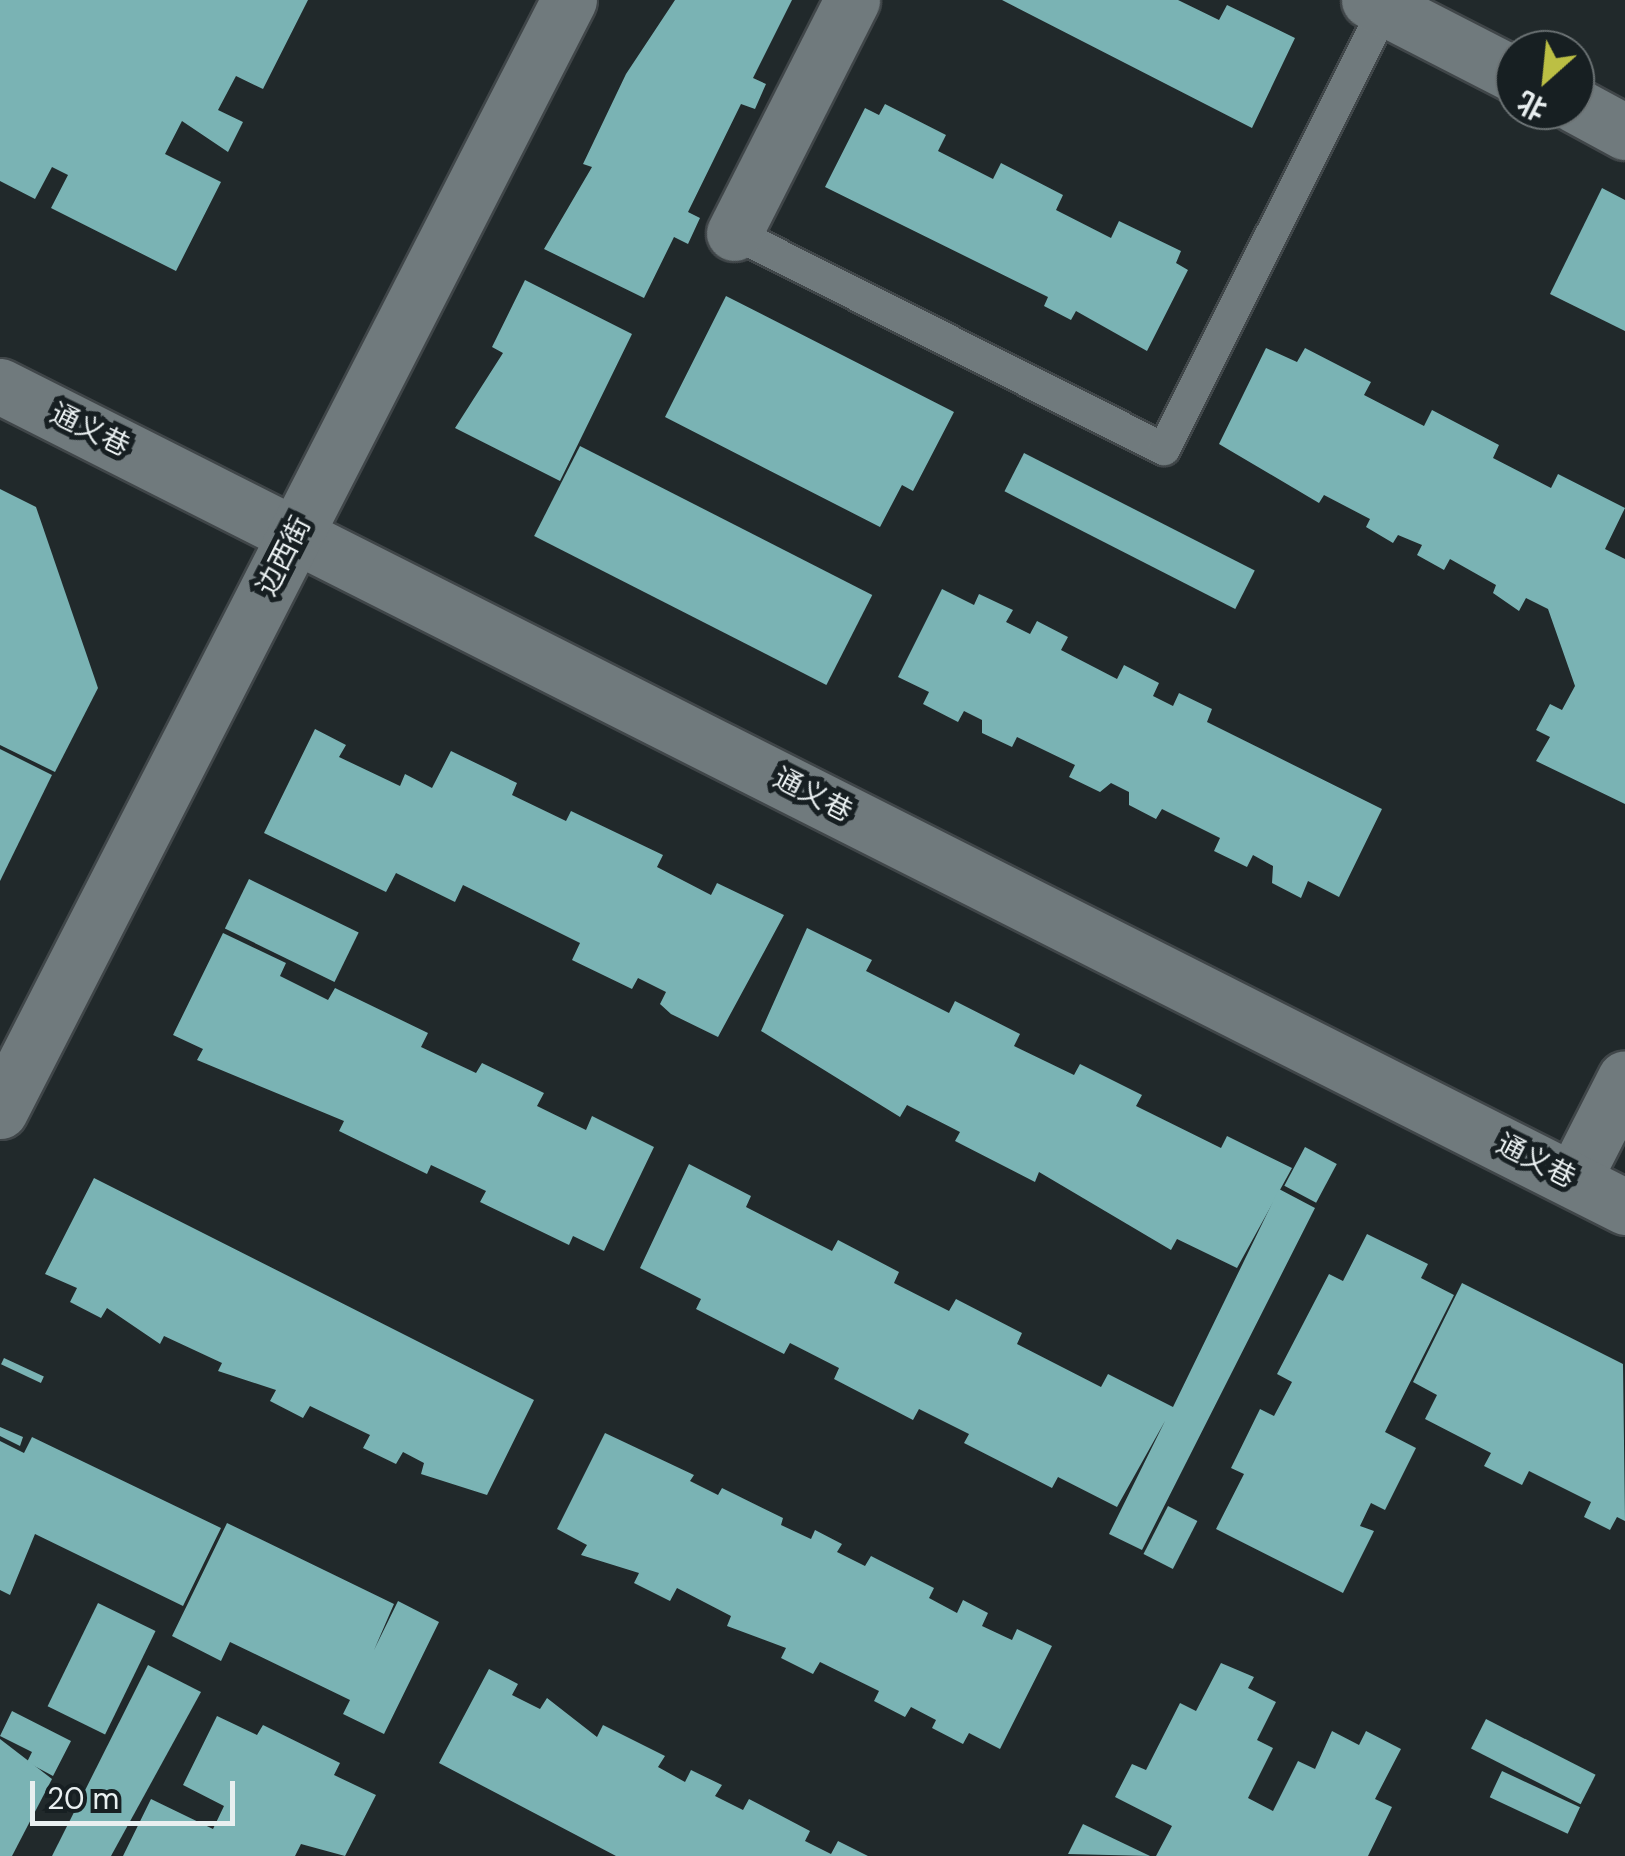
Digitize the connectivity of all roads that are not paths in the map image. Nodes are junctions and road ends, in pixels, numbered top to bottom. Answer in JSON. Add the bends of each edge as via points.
{"nodes":[{"id":1,"x":569,"y":0,"type":"edge"},
{"id":2,"x":852,"y":0,"type":"edge"},
{"id":3,"x":1377,"y":4,"type":"edge"},
{"id":4,"x":1495,"y":64,"type":"edge"},
{"id":5,"x":734,"y":233,"type":"joint"},
{"id":6,"x":0,"y":386,"type":"edge"},
{"id":7,"x":296,"y":532,"type":"junction"},
{"id":8,"x":1625,"y":1078,"type":"edge"},
{"id":9,"x":0,"y":1112,"type":"edge"},
{"id":10,"x":1573,"y":1180,"type":"junction"},
{"id":11,"x":1625,"y":1206,"type":"edge"}],
"edges":[{"from":1,"to":7,"type":"street","name":"边西街"},
{"from":2,"to":5,"type":"street"},
{"from":3,"to":4,"type":"street"},
{"from":3,"to":5,"type":"lane","via":[[1164,448]]},
{"from":6,"to":7,"type":"street","name":"通义巷"},
{"from":7,"to":9,"type":"street","name":"边西街"},
{"from":7,"to":10,"type":"street","name":"通义巷"},
{"from":8,"to":10,"type":"street"},
{"from":10,"to":11,"type":"street","name":"通义巷"}]}
